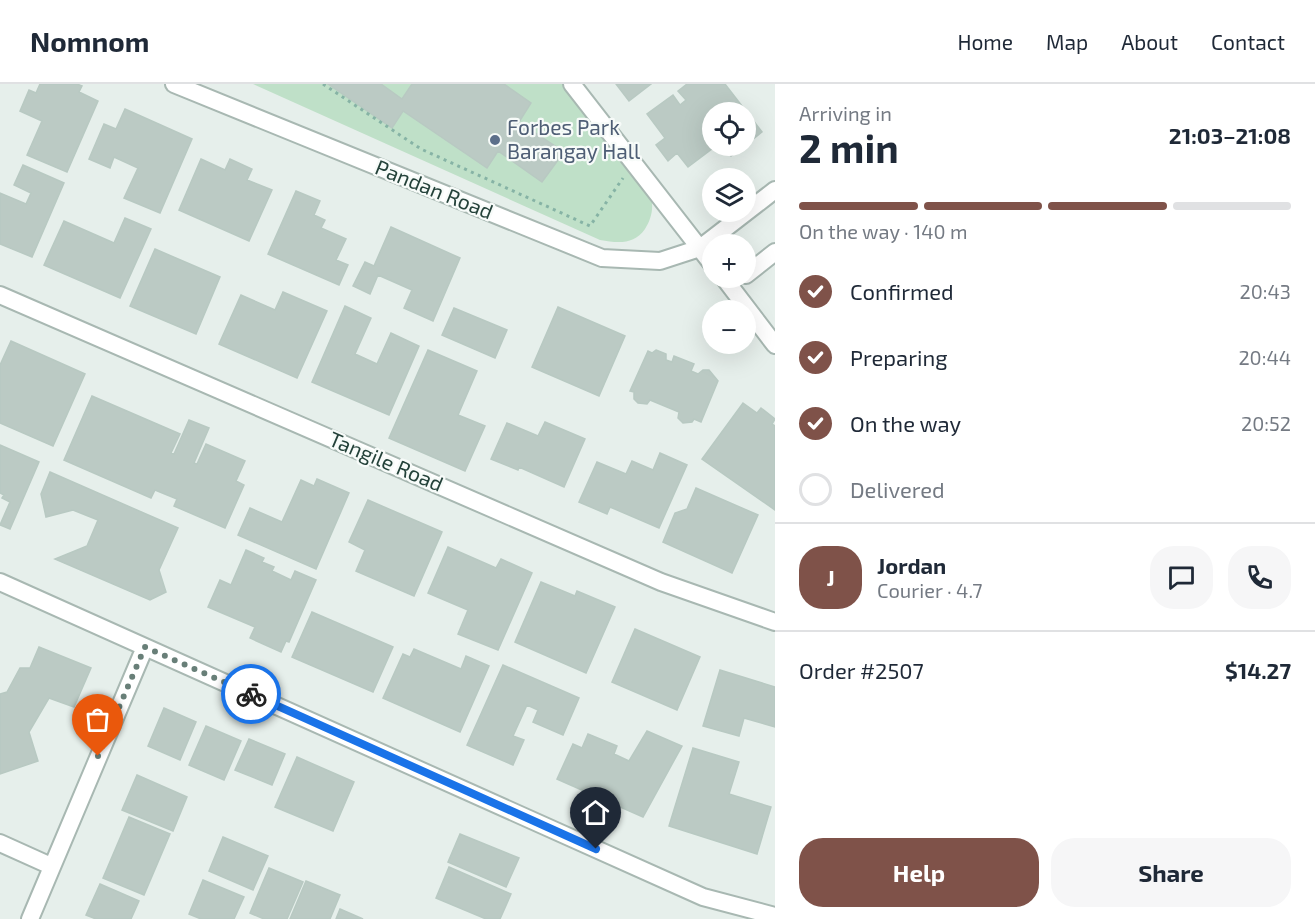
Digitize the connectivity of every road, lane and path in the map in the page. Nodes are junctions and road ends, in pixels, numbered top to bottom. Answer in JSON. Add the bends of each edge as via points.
{"nodes":[{"id":1,"x":174,"y":84,"type":"edge"},
{"id":2,"x":323,"y":84,"type":"edge"},
{"id":3,"x":572,"y":84,"type":"edge"},
{"id":4,"x":626,"y":174,"type":"dead end"},
{"id":5,"x":775,"y":190,"type":"edge"},
{"id":6,"x":700,"y":248,"type":"junction"},
{"id":7,"x":702,"y":251,"type":"edge"},
{"id":8,"x":775,"y":252,"type":"edge"},
{"id":9,"x":756,"y":265,"type":"edge"},
{"id":10,"x":741,"y":288,"type":"edge"},
{"id":11,"x":0,"y":295,"type":"edge"},
{"id":12,"x":775,"y":345,"type":"edge"},
{"id":13,"x":0,"y":582,"type":"edge"},
{"id":14,"x":775,"y":622,"type":"edge"},
{"id":15,"x":145,"y":647,"type":"junction"},
{"id":16,"x":0,"y":843,"type":"edge"},
{"id":17,"x":51,"y":866,"type":"junction"},
{"id":18,"x":775,"y":916,"type":"edge"},
{"id":19,"x":30,"y":919,"type":"edge"}],
"edges":[{"from":1,"to":6,"type":"street","name":"Pandan Road","via":[[602,258],[660,261]]},
{"from":2,"to":4,"type":"path","via":[[421,149],[590,226]]},
{"from":3,"to":6,"type":"street"},
{"from":5,"to":6,"type":"street","name":"Pandan Road"},
{"from":6,"to":7,"type":"street"},
{"from":8,"to":9,"type":"street"},
{"from":10,"to":12,"type":"street"},
{"from":11,"to":14,"type":"street","name":"Tangile Road","via":[[661,582]]},
{"from":13,"to":15,"type":"street"},
{"from":15,"to":17,"type":"street"},
{"from":15,"to":18,"type":"street","via":[[703,897]]},
{"from":16,"to":17,"type":"street"},
{"from":17,"to":19,"type":"street"}]}
